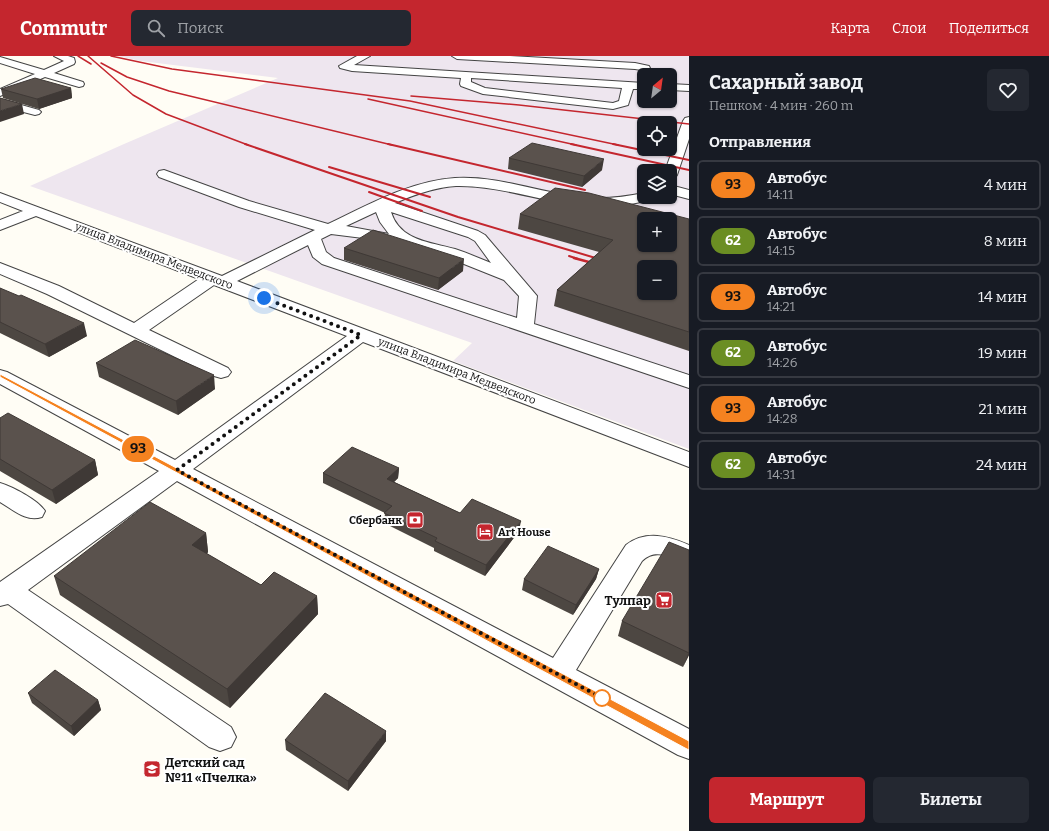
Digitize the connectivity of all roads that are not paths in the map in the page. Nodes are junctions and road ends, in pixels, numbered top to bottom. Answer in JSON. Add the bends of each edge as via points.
{"nodes":[{"id":1,"x":59,"y":56,"type":"edge"},
{"id":2,"x":365,"y":56,"type":"edge"},
{"id":3,"x":457,"y":56,"type":"edge"},
{"id":4,"x":0,"y":60,"type":"edge"},
{"id":5,"x":645,"y":68,"type":"edge"},
{"id":6,"x":45,"y":73,"type":"junction"},
{"id":7,"x":683,"y":74,"type":"dead end"},
{"id":8,"x":466,"y":75,"type":"junction"},
{"id":9,"x":79,"y":84,"type":"dead end"},
{"id":10,"x":628,"y":85,"type":"junction"},
{"id":11,"x":637,"y":86,"type":"edge"},
{"id":12,"x":686,"y":88,"type":"edge"},
{"id":13,"x":0,"y":93,"type":"edge"},
{"id":14,"x":0,"y":102,"type":"edge"},
{"id":15,"x":35,"y":112,"type":"edge"},
{"id":16,"x":689,"y":121,"type":"edge"},
{"id":17,"x":674,"y":164,"type":"edge"},
{"id":18,"x":164,"y":174,"type":"dead end"},
{"id":19,"x":677,"y":191,"type":"edge"},
{"id":20,"x":689,"y":195,"type":"edge"},
{"id":21,"x":0,"y":197,"type":"edge"},
{"id":22,"x":637,"y":198,"type":"edge"},
{"id":23,"x":382,"y":204,"type":"junction"},
{"id":24,"x":36,"y":211,"type":"junction"},
{"id":25,"x":0,"y":225,"type":"edge"},
{"id":26,"x":329,"y":229,"type":"junction"},
{"id":27,"x":312,"y":236,"type":"junction"},
{"id":28,"x":412,"y":243,"type":"junction"},
{"id":29,"x":0,"y":268,"type":"edge"},
{"id":30,"x":510,"y":276,"type":"junction"},
{"id":31,"x":218,"y":280,"type":"junction"},
{"id":32,"x":525,"y":327,"type":"junction"},
{"id":33,"x":136,"y":330,"type":"junction"},
{"id":34,"x":361,"y":335,"type":"junction"},
{"id":35,"x":221,"y":372,"type":"dead end"},
{"id":36,"x":0,"y":376,"type":"edge"},
{"id":37,"x":689,"y":382,"type":"edge"},
{"id":38,"x":689,"y":460,"type":"edge"},
{"id":39,"x":177,"y":470,"type":"junction"},
{"id":40,"x":0,"y":491,"type":"edge"},
{"id":41,"x":34,"y":511,"type":"dead end"},
{"id":42,"x":689,"y":556,"type":"edge"},
{"id":43,"x":4,"y":593,"type":"edge"},
{"id":44,"x":558,"y":675,"type":"junction"},
{"id":45,"x":220,"y":737,"type":"dead end"},
{"id":46,"x":689,"y":745,"type":"edge"}],
"edges":[{"from":1,"to":6,"type":"street","via":[[68,58],[70,62]]},
{"from":2,"to":8,"type":"street","via":[[344,66]]},
{"from":3,"to":5,"type":"street"},
{"from":4,"to":6,"type":"street"},
{"from":6,"to":9,"type":"street"},
{"from":6,"to":13,"type":"street"},
{"from":7,"to":12,"type":"street"},
{"from":8,"to":10,"type":"street"},
{"from":8,"to":10,"type":"street","via":[[465,84],[483,91],[612,106],[624,103]]},
{"from":10,"to":11,"type":"street"},
{"from":14,"to":15,"type":"street"},
{"from":16,"to":17,"type":"street"},
{"from":18,"to":26,"type":"street","via":[[244,204]]},
{"from":19,"to":20,"type":"street"},
{"from":21,"to":24,"type":"street","name":"улица Владимира Медведского"},
{"from":22,"to":23,"type":"street","via":[[575,201],[491,184],[457,182],[427,186]]},
{"from":23,"to":26,"type":"street"},
{"from":23,"to":28,"type":"street","via":[[385,219],[394,230]]},
{"from":23,"to":30,"type":"street","via":[[473,234],[480,238]]},
{"from":24,"to":25,"type":"street"},
{"from":24,"to":31,"type":"street","name":"улица Владимира Медведского"},
{"from":26,"to":27,"type":"street"},
{"from":26,"to":28,"type":"street"},
{"from":27,"to":31,"type":"street"},
{"from":27,"to":32,"type":"street","via":[[320,254],[328,261]]},
{"from":28,"to":30,"type":"street","via":[[456,255]]},
{"from":29,"to":33,"type":"street"},
{"from":30,"to":32,"type":"street","via":[[520,284],[528,296]]},
{"from":31,"to":33,"type":"street"},
{"from":31,"to":34,"type":"street","name":"улица Владимира Медведского"},
{"from":32,"to":37,"type":"street"},
{"from":33,"to":35,"type":"street"},
{"from":34,"to":38,"type":"street","name":"улица Владимира Медведского"},
{"from":34,"to":39,"type":"street"},
{"from":36,"to":39,"type":"street"},
{"from":39,"to":43,"type":"street"},
{"from":39,"to":44,"type":"street"},
{"from":40,"to":41,"type":"street"},
{"from":42,"to":44,"type":"street","via":[[652,544],[633,554]]},
{"from":43,"to":45,"type":"street"},
{"from":44,"to":46,"type":"street"}]}
